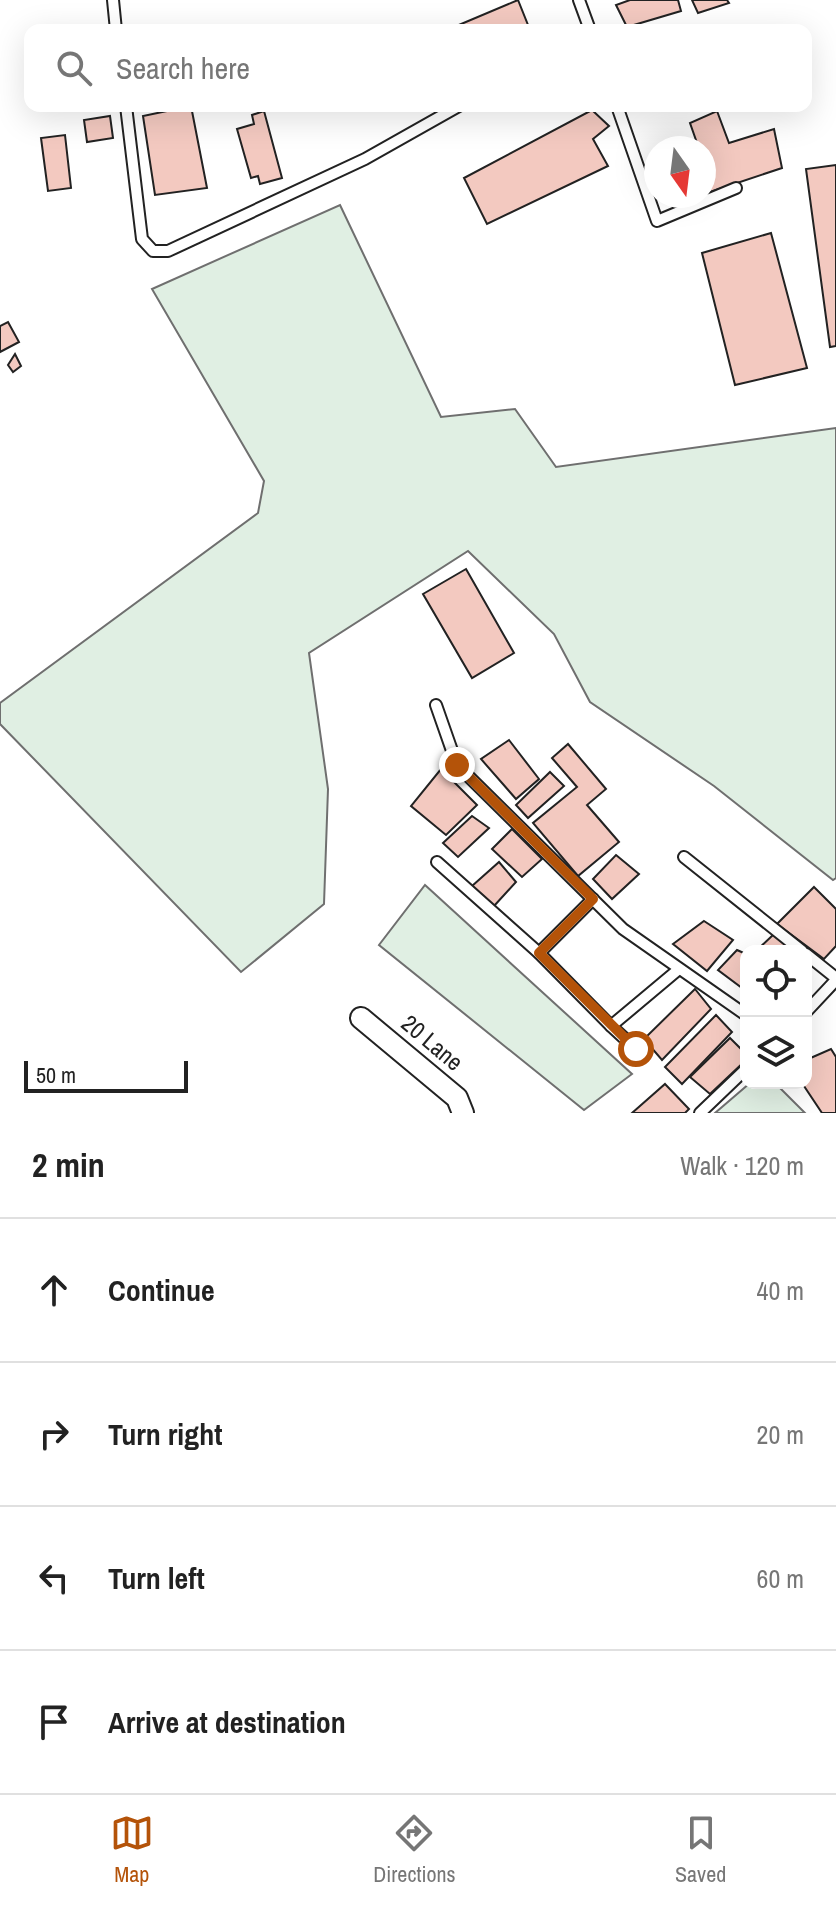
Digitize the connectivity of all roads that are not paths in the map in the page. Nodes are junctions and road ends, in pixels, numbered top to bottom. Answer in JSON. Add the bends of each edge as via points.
{"nodes":[{"id":1,"x":113,"y":0,"type":"edge"},
{"id":2,"x":579,"y":0,"type":"edge"},
{"id":3,"x":115,"y":24,"type":"edge"},
{"id":4,"x":588,"y":24,"type":"edge"},
{"id":5,"x":127,"y":112,"type":"edge"},
{"id":6,"x":448,"y":112,"type":"edge"},
{"id":7,"x":619,"y":112,"type":"edge"},
{"id":8,"x":736,"y":188,"type":"dead end"},
{"id":9,"x":436,"y":705,"type":"dead end"},
{"id":10,"x":684,"y":857,"type":"dead end"},
{"id":11,"x":437,"y":862,"type":"dead end"},
{"id":12,"x":593,"y":899,"type":"junction"},
{"id":13,"x":795,"y":945,"type":"edge"},
{"id":14,"x":539,"y":953,"type":"junction"},
{"id":15,"x":812,"y":959,"type":"edge"},
{"id":16,"x":679,"y":969,"type":"junction"},
{"id":17,"x":836,"y":979,"type":"edge"},
{"id":18,"x":812,"y":1005,"type":"edge"},
{"id":19,"x":740,"y":1011,"type":"edge"},
{"id":20,"x":361,"y":1018,"type":"dead end"},
{"id":21,"x":611,"y":1026,"type":"junction"},
{"id":22,"x":636,"y":1049,"type":"dead end"},
{"id":23,"x":740,"y":1075,"type":"edge"},
{"id":24,"x":463,"y":1113,"type":"edge"},
{"id":25,"x":700,"y":1113,"type":"edge"}],
"edges":[{"from":1,"to":3,"type":"lane"},
{"from":2,"to":4,"type":"lane"},
{"from":5,"to":6,"type":"lane","via":[[142,239],[153,251],[168,251],[365,159]]},
{"from":7,"to":8,"type":"lane","via":[[657,221]]},
{"from":9,"to":12,"type":"lane","via":[[457,765]]},
{"from":10,"to":13,"type":"lane"},
{"from":11,"to":14,"type":"lane"},
{"from":12,"to":14,"type":"lane"},
{"from":12,"to":16,"type":"lane","via":[[623,929]]},
{"from":14,"to":21,"type":"lane"},
{"from":15,"to":17,"type":"lane"},
{"from":16,"to":19,"type":"lane"},
{"from":16,"to":21,"type":"lane"},
{"from":17,"to":18,"type":"lane"},
{"from":20,"to":24,"type":"street","name":"20 Lane","via":[[457,1098]]},
{"from":21,"to":22,"type":"lane"},
{"from":23,"to":25,"type":"lane"}]}
